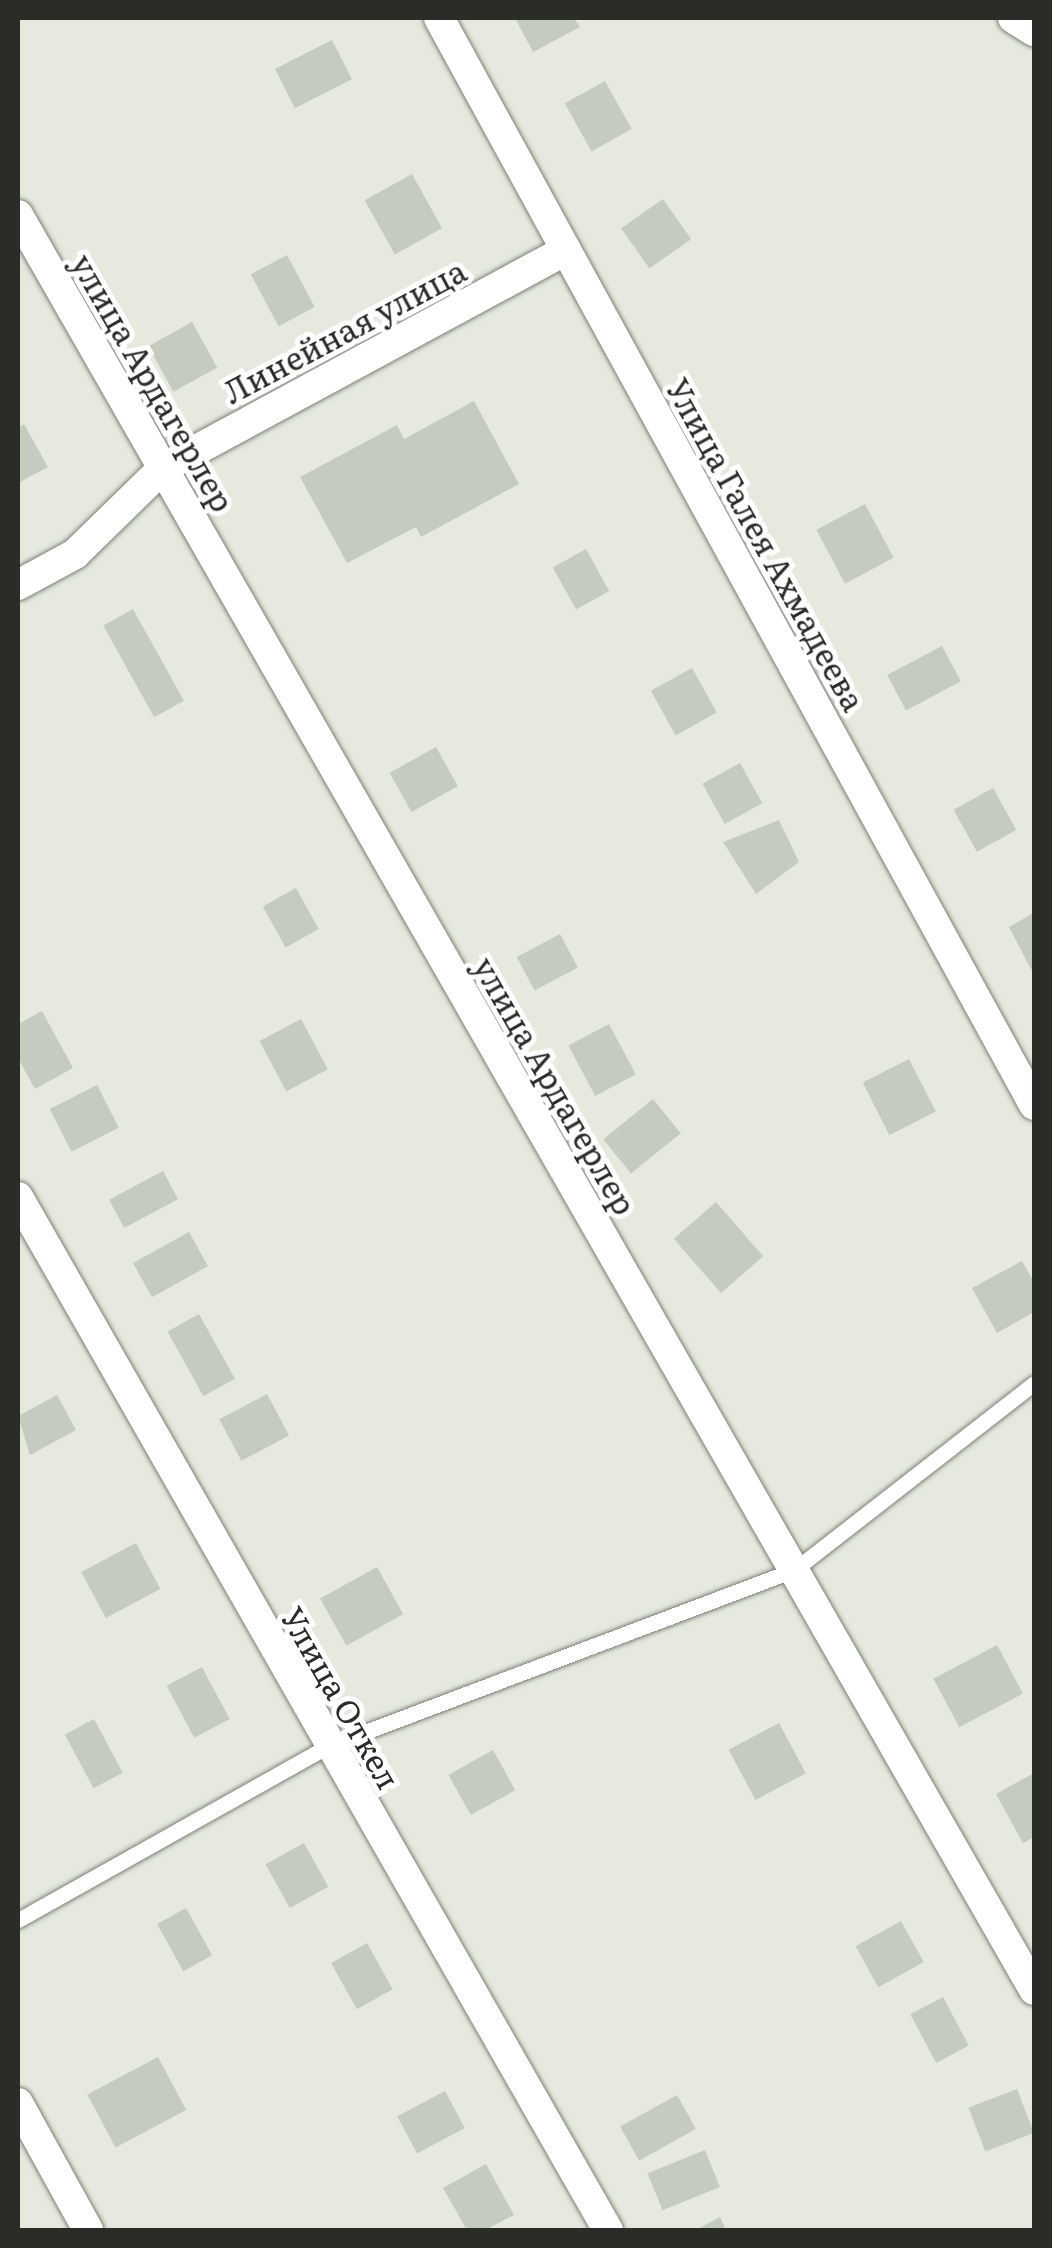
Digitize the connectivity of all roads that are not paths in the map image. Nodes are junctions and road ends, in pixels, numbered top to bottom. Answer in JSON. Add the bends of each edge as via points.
{"nodes":[{"id":1,"x":439,"y":18,"type":"edge"},
{"id":2,"x":1013,"y":18,"type":"edge"},
{"id":3,"x":1034,"y":31,"type":"edge"},
{"id":4,"x":18,"y":215,"type":"edge"},
{"id":5,"x":566,"y":250,"type":"junction"},
{"id":6,"x":163,"y":468,"type":"junction"},
{"id":7,"x":18,"y":585,"type":"edge"},
{"id":8,"x":1034,"y":1105,"type":"edge"},
{"id":9,"x":18,"y":1197,"type":"edge"},
{"id":10,"x":1034,"y":1383,"type":"edge"},
{"id":11,"x":794,"y":1570,"type":"junction"},
{"id":12,"x":328,"y":1746,"type":"junction"},
{"id":13,"x":18,"y":1920,"type":"edge"},
{"id":14,"x":1034,"y":1990,"type":"edge"},
{"id":15,"x":18,"y":2104,"type":"edge"},
{"id":16,"x":88,"y":2230,"type":"edge"},
{"id":17,"x":608,"y":2230,"type":"edge"}],
"edges":[{"from":1,"to":5,"type":"street","name":"Улица Галея Ахмадеева"},
{"from":2,"to":3,"type":"street"},
{"from":4,"to":6,"type":"street","name":"улица Ардагерлер"},
{"from":5,"to":6,"type":"street","name":"Линейная улица"},
{"from":5,"to":8,"type":"street","name":"Улица Галея Ахмадеева"},
{"from":6,"to":7,"type":"street","name":"Линейная улица","via":[[75,554]]},
{"from":6,"to":11,"type":"street","name":"улица Ардагерлер"},
{"from":9,"to":12,"type":"street","name":"Улица Откел"},
{"from":10,"to":11,"type":"lane"},
{"from":11,"to":12,"type":"lane"},
{"from":11,"to":14,"type":"street","name":"улица Ардагерлер"},
{"from":12,"to":13,"type":"lane"},
{"from":12,"to":17,"type":"street","name":"Улица Откел"},
{"from":15,"to":16,"type":"street"}]}
